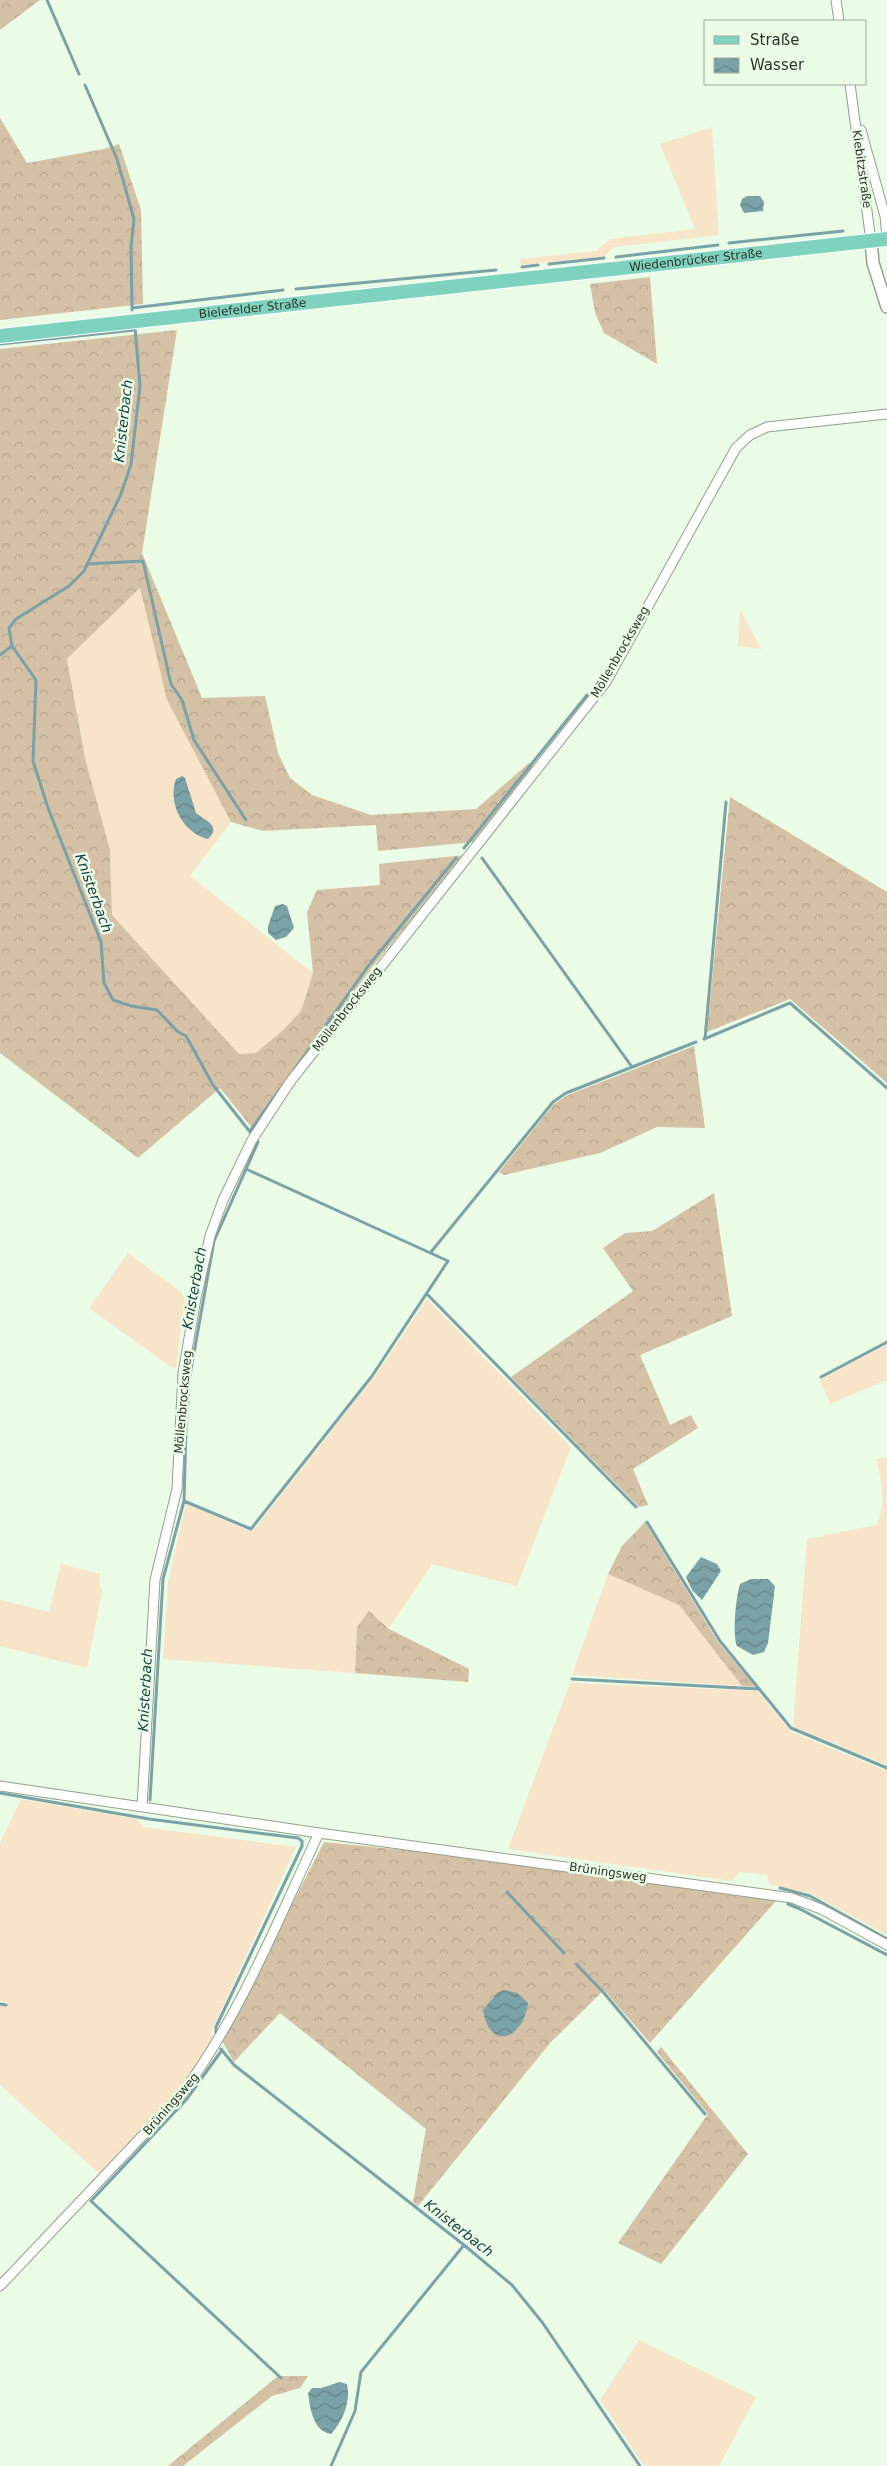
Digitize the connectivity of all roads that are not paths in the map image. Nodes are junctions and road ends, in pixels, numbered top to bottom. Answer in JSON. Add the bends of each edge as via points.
{"nodes":[{"id":1,"x":836,"y":0,"type":"edge"},
{"id":2,"x":839,"y":20,"type":"edge"},
{"id":3,"x":850,"y":85,"type":"edge"},
{"id":4,"x":852,"y":97,"type":"junction"},
{"id":5,"x":887,"y":238,"type":"edge"},
{"id":6,"x":871,"y":241,"type":"junction"},
{"id":7,"x":505,"y":281,"type":"joint"},
{"id":8,"x":887,"y":308,"type":"edge"},
{"id":9,"x":0,"y":336,"type":"edge"},
{"id":10,"x":887,"y":414,"type":"edge"},
{"id":11,"x":0,"y":1786,"type":"edge"},
{"id":12,"x":142,"y":1807,"type":"junction"},
{"id":13,"x":318,"y":1833,"type":"junction"},
{"id":14,"x":887,"y":1945,"type":"edge"},
{"id":15,"x":0,"y":2286,"type":"edge"}],
"edges":[{"from":1,"to":2,"type":"street"},
{"from":3,"to":4,"type":"street","name":"Kiebitzstraße"},
{"from":4,"to":5,"type":"street","name":"Kiebitzstraße","via":[[885,216]]},
{"from":4,"to":6,"type":"street","name":"Kiebitzstraße"},
{"from":5,"to":6,"type":"main road","name":"Wiedenbrücker Straße"},
{"from":6,"to":7,"type":"main road","name":"Wiedenbrücker Straße"},
{"from":6,"to":8,"type":"main road","via":[[873,263]]},
{"from":7,"to":9,"type":"main road","name":"Bielefelder Straße"},
{"from":10,"to":12,"type":"street","name":"Möllenbrocksweg","via":[[767,427],[750,435],[736,448],[606,682],[290,1082],[254,1136],[223,1200],[210,1236],[183,1373],[178,1489],[155,1580]]},
{"from":11,"to":12,"type":"street","name":"Brüningsweg"},
{"from":12,"to":13,"type":"street","name":"Brüningsweg"},
{"from":13,"to":14,"type":"street","name":"Brüningsweg","via":[[792,1898],[821,1909]]},
{"from":13,"to":15,"type":"street","name":"Brüningsweg","via":[[250,1978],[205,2063],[181,2095]]}]}
